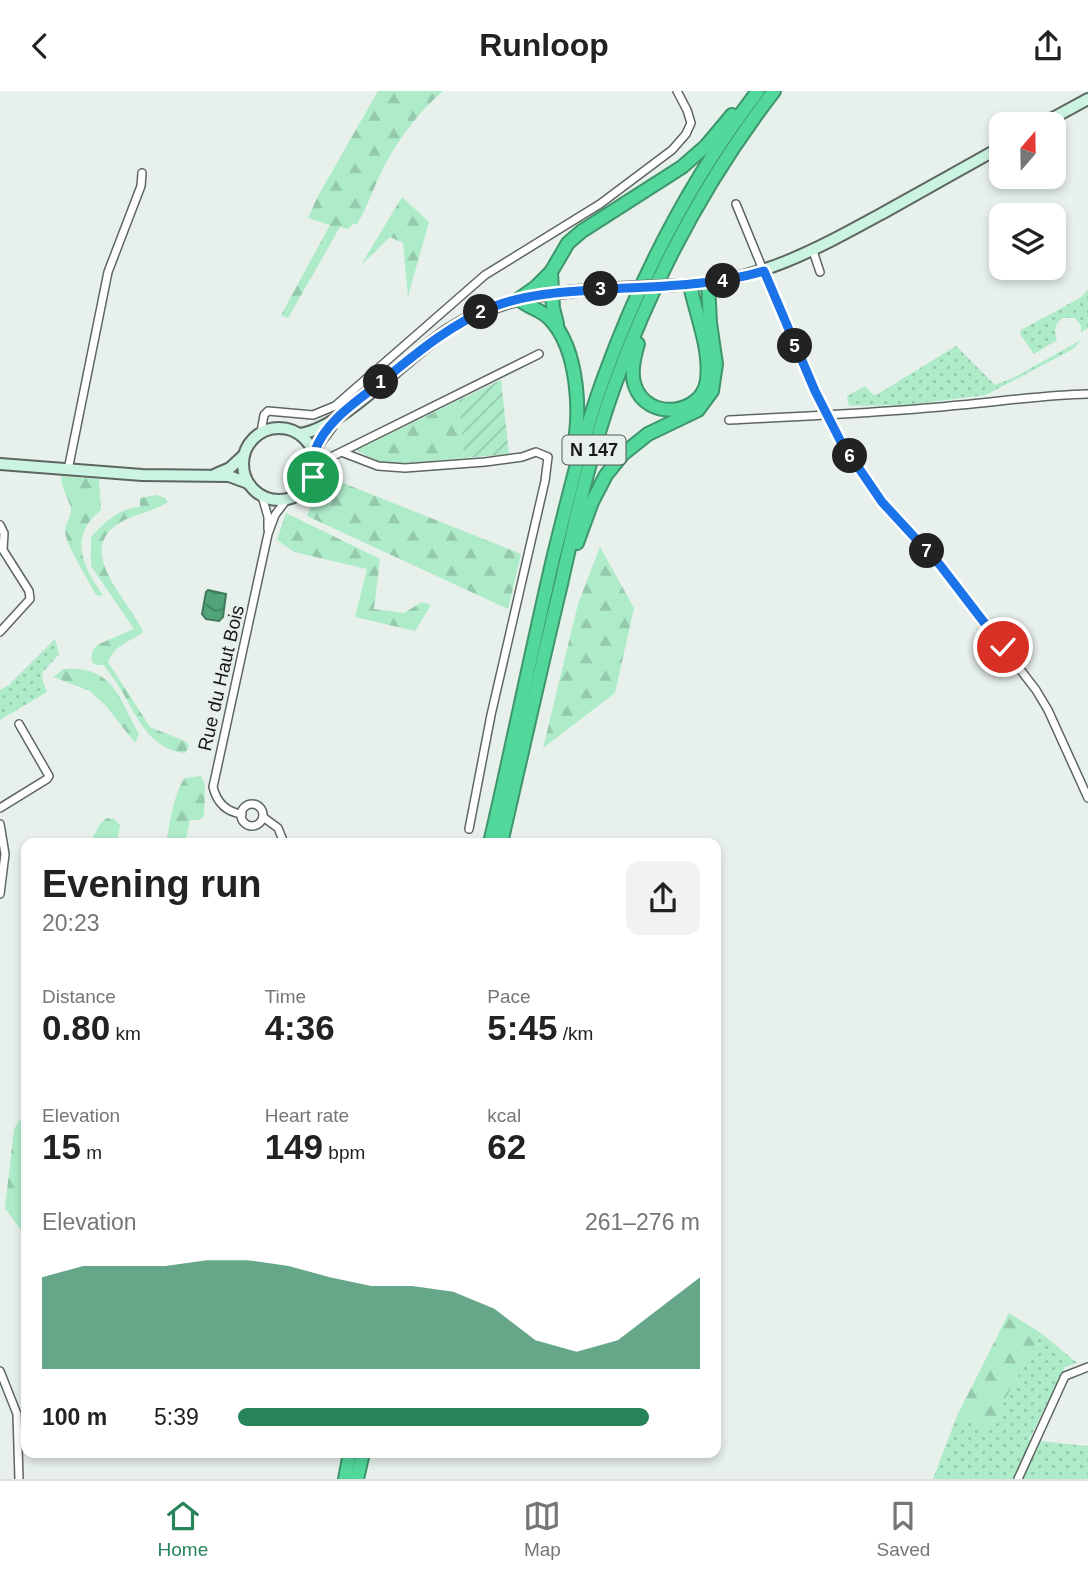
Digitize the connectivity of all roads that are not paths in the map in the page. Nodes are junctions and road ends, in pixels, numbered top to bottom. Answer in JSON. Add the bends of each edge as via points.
{"nodes":[{"id":1,"x":677,"y":91,"type":"edge"},
{"id":2,"x":758,"y":91,"type":"edge"},
{"id":3,"x":774,"y":91,"type":"edge"},
{"id":4,"x":1088,"y":99,"type":"edge"},
{"id":5,"x":747,"y":106,"type":"junction"},
{"id":6,"x":1064,"y":112,"type":"edge"},
{"id":7,"x":989,"y":154,"type":"edge"},
{"id":8,"x":142,"y":173,"type":"dead end"},
{"id":9,"x":736,"y":204,"type":"dead end"},
{"id":10,"x":813,"y":251,"type":"junction"},
{"id":11,"x":666,"y":264,"type":"junction"},
{"id":12,"x":764,"y":271,"type":"junction"},
{"id":13,"x":551,"y":272,"type":"junction"},
{"id":14,"x":820,"y":272,"type":"dead end"},
{"id":15,"x":708,"y":283,"type":"junction"},
{"id":16,"x":685,"y":285,"type":"junction"},
{"id":17,"x":552,"y":292,"type":"junction"},
{"id":18,"x":519,"y":299,"type":"junction"},
{"id":19,"x":560,"y":332,"type":"junction"},
{"id":20,"x":539,"y":354,"type":"dead end"},
{"id":21,"x":1088,"y":394,"type":"edge"},
{"id":22,"x":826,"y":417,"type":"junction"},
{"id":23,"x":339,"y":418,"type":"junction"},
{"id":24,"x":729,"y":420,"type":"dead end"},
{"id":25,"x":261,"y":432,"type":"junction"},
{"id":26,"x":300,"y":434,"type":"junction"},
{"id":27,"x":344,"y":453,"type":"junction"},
{"id":28,"x":243,"y":456,"type":"junction"},
{"id":29,"x":314,"y":459,"type":"junction"},
{"id":30,"x":0,"y":464,"type":"edge"},
{"id":31,"x":68,"y":470,"type":"junction"},
{"id":32,"x":214,"y":475,"type":"junction"},
{"id":33,"x":248,"y":483,"type":"junction"},
{"id":34,"x":262,"y":496,"type":"junction"},
{"id":35,"x":286,"y":499,"type":"junction"},
{"id":36,"x":566,"y":505,"type":"junction"},
{"id":37,"x":0,"y":525,"type":"edge"},
{"id":38,"x":268,"y":534,"type":"junction"},
{"id":39,"x":562,"y":578,"type":"junction"},
{"id":40,"x":0,"y":632,"type":"edge"},
{"id":41,"x":19,"y":724,"type":"dead end"},
{"id":42,"x":1088,"y":798,"type":"edge"},
{"id":43,"x":0,"y":808,"type":"edge"},
{"id":44,"x":242,"y":814,"type":"junction"},
{"id":45,"x":263,"y":817,"type":"junction"},
{"id":46,"x":1,"y":829,"type":"edge"},
{"id":47,"x":468,"y":829,"type":"dead end"},
{"id":48,"x":282,"y":838,"type":"edge"},
{"id":49,"x":491,"y":838,"type":"edge"},
{"id":50,"x":502,"y":838,"type":"edge"},
{"id":51,"x":0,"y":894,"type":"edge"},
{"id":52,"x":1088,"y":1367,"type":"edge"},
{"id":53,"x":0,"y":1371,"type":"edge"},
{"id":54,"x":349,"y":1458,"type":"edge"},
{"id":55,"x":362,"y":1458,"type":"edge"},
{"id":56,"x":19,"y":1479,"type":"edge"},
{"id":57,"x":345,"y":1479,"type":"edge"},
{"id":58,"x":357,"y":1479,"type":"edge"},
{"id":59,"x":1018,"y":1479,"type":"edge"}],
"edges":[{"from":1,"to":25,"type":"street","via":[[691,123],[672,149],[600,204],[485,275],[335,406],[313,415],[268,411]]},
{"from":2,"to":5,"type":"highway","number":"N 147"},
{"from":3,"to":11,"type":"highway","number":"N 147","via":[[709,185]]},
{"from":4,"to":6,"type":"main road"},
{"from":5,"to":13,"type":"highway","via":[[738,109],[682,167],[582,231],[568,243]]},
{"from":5,"to":36,"type":"highway","number":"N 147","via":[[685,203],[640,291],[603,381]]},
{"from":7,"to":10,"type":"main road"},
{"from":8,"to":31,"type":"street","via":[[108,272]]},
{"from":9,"to":12,"type":"street"},
{"from":10,"to":12,"type":"main road"},
{"from":10,"to":14,"type":"street"},
{"from":11,"to":16,"type":"highway","via":[[633,361],[639,395],[662,410],[682,408],[702,393],[707,383],[704,345]]},
{"from":11,"to":39,"type":"highway","number":"N 147","via":[[610,398]]},
{"from":12,"to":15,"type":"main road"},
{"from":12,"to":22,"type":"street"},
{"from":13,"to":17,"type":"highway"},
{"from":13,"to":18,"type":"highway"},
{"from":15,"to":16,"type":"main road"},
{"from":15,"to":39,"type":"highway","via":[[716,365],[712,391],[698,410],[648,434],[614,464],[592,502],[571,567]]},
{"from":16,"to":17,"type":"main road","bridge":true},
{"from":17,"to":18,"type":"main road"},
{"from":17,"to":19,"type":"highway"},
{"from":18,"to":19,"type":"highway","via":[[544,313]]},
{"from":18,"to":23,"type":"main road","via":[[481,312],[447,331]]},
{"from":19,"to":36,"type":"highway","via":[[577,400],[575,443],[563,493]]},
{"from":20,"to":27,"type":"street"},
{"from":21,"to":22,"type":"street"},
{"from":22,"to":24,"type":"street"},
{"from":22,"to":42,"type":"street","via":[[882,502],[940,565],[1036,690]]},
{"from":23,"to":26,"type":"main road"},
{"from":23,"to":29,"type":"main road","via":[[319,442]]},
{"from":25,"to":26,"type":"main road","via":[[281,428]]},
{"from":25,"to":28,"type":"main road"},
{"from":26,"to":29,"type":"main road","via":[[308,441]]},
{"from":27,"to":29,"type":"street"},
{"from":27,"to":47,"type":"street","via":[[378,466],[405,468],[485,462],[536,452],[548,457]]},
{"from":28,"to":32,"type":"main road"},
{"from":28,"to":33,"type":"main road"},
{"from":29,"to":35,"type":"main road","via":[[307,487]]},
{"from":30,"to":31,"type":"main road"},
{"from":31,"to":32,"type":"main road"},
{"from":32,"to":33,"type":"main road"},
{"from":33,"to":34,"type":"main road"},
{"from":34,"to":35,"type":"main road"},
{"from":34,"to":38,"type":"street","name":"Rue du Haut Bois"},
{"from":35,"to":38,"type":"street","name":"Rue du Haut Bois"},
{"from":36,"to":49,"type":"highway","number":"N 147"},
{"from":37,"to":40,"type":"street","via":[[3,549],[30,595],[27,605]]},
{"from":38,"to":44,"type":"street","name":"Rue du Haut Bois","via":[[213,787],[223,807]]},
{"from":39,"to":50,"type":"highway","number":"N 147"},
{"from":41,"to":43,"type":"street","via":[[48,778]]},
{"from":44,"to":45,"type":"street","via":[[251,825]]},
{"from":44,"to":45,"type":"street","via":[[249,805],[256,805]]},
{"from":45,"to":48,"type":"street","via":[[278,828]]},
{"from":46,"to":51,"type":"street","via":[[5,863]]},
{"from":52,"to":59,"type":"street","via":[[1065,1375]]},
{"from":53,"to":56,"type":"street","via":[[17,1414]]},
{"from":54,"to":57,"type":"highway"},
{"from":55,"to":58,"type":"highway"}]}
